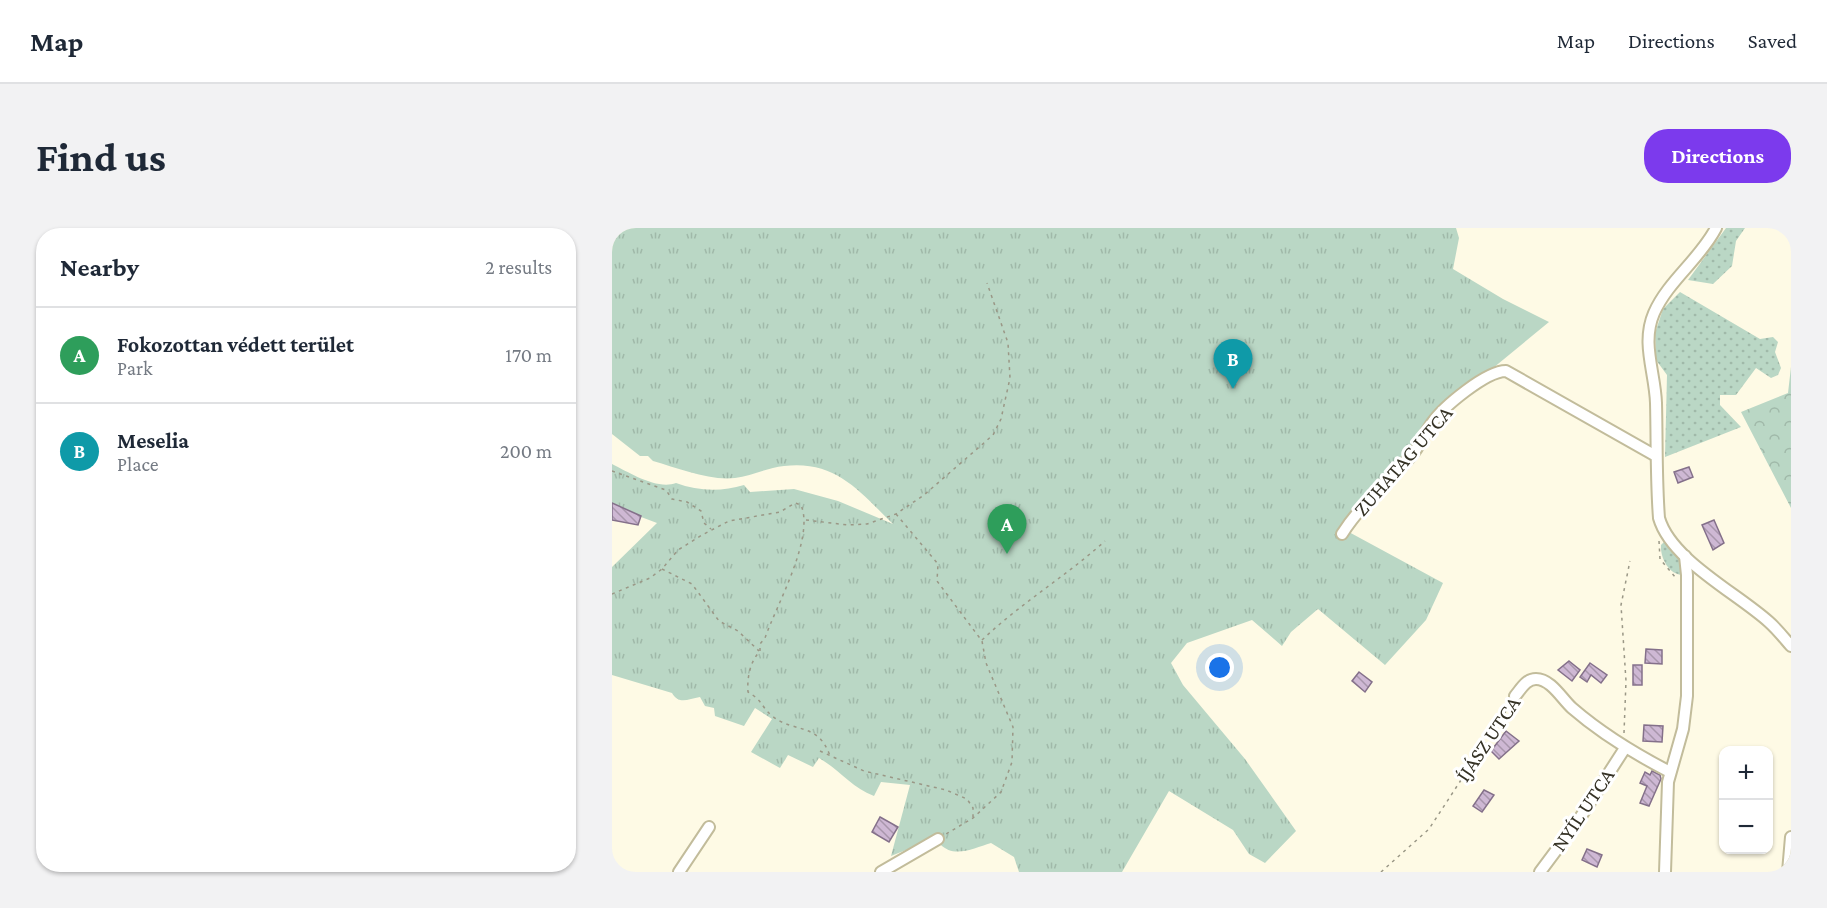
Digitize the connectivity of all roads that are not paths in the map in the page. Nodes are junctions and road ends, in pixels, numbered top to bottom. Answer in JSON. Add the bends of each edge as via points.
{"nodes":[{"id":1,"x":1716,"y":228,"type":"edge"},
{"id":2,"x":1656,"y":456,"type":"junction"},
{"id":3,"x":1342,"y":534,"type":"dead end"},
{"id":4,"x":1685,"y":556,"type":"junction"},
{"id":5,"x":1791,"y":646,"type":"edge"},
{"id":6,"x":1515,"y":696,"type":"road end"},
{"id":7,"x":1623,"y":746,"type":"junction"},
{"id":8,"x":1670,"y":772,"type":"junction"},
{"id":9,"x":710,"y":827,"type":"dead end"},
{"id":10,"x":1791,"y":837,"type":"edge"},
{"id":11,"x":938,"y":839,"type":"road end"},
{"id":12,"x":679,"y":872,"type":"edge"},
{"id":13,"x":881,"y":872,"type":"edge"},
{"id":14,"x":1540,"y":872,"type":"edge"},
{"id":15,"x":1665,"y":872,"type":"edge"},
{"id":16,"x":1788,"y":872,"type":"edge"}],
"edges":[{"from":1,"to":2,"type":"street","via":[[1652,316],[1648,353],[1655,390]]},
{"from":2,"to":3,"type":"street","name":"ZUHATAG UTCA","via":[[1506,371],[1496,371],[1433,421],[1414,452]]},
{"from":2,"to":4,"type":"street","via":[[1659,518],[1665,533]]},
{"from":4,"to":5,"type":"street","via":[[1770,622]]},
{"from":4,"to":8,"type":"street","via":[[1688,696],[1680,744]]},
{"from":6,"to":7,"type":"street","name":"ÍJÁSZ UTCA","via":[[1527,682],[1546,681],[1572,708]]},
{"from":7,"to":8,"type":"street","name":"ÍJÁSZ UTCA"},
{"from":7,"to":14,"type":"street","name":"NYÍL UTCA","via":[[1578,821]]},
{"from":8,"to":15,"type":"street"},
{"from":9,"to":12,"type":"street"},
{"from":10,"to":16,"type":"street"},
{"from":11,"to":13,"type":"street"}]}
